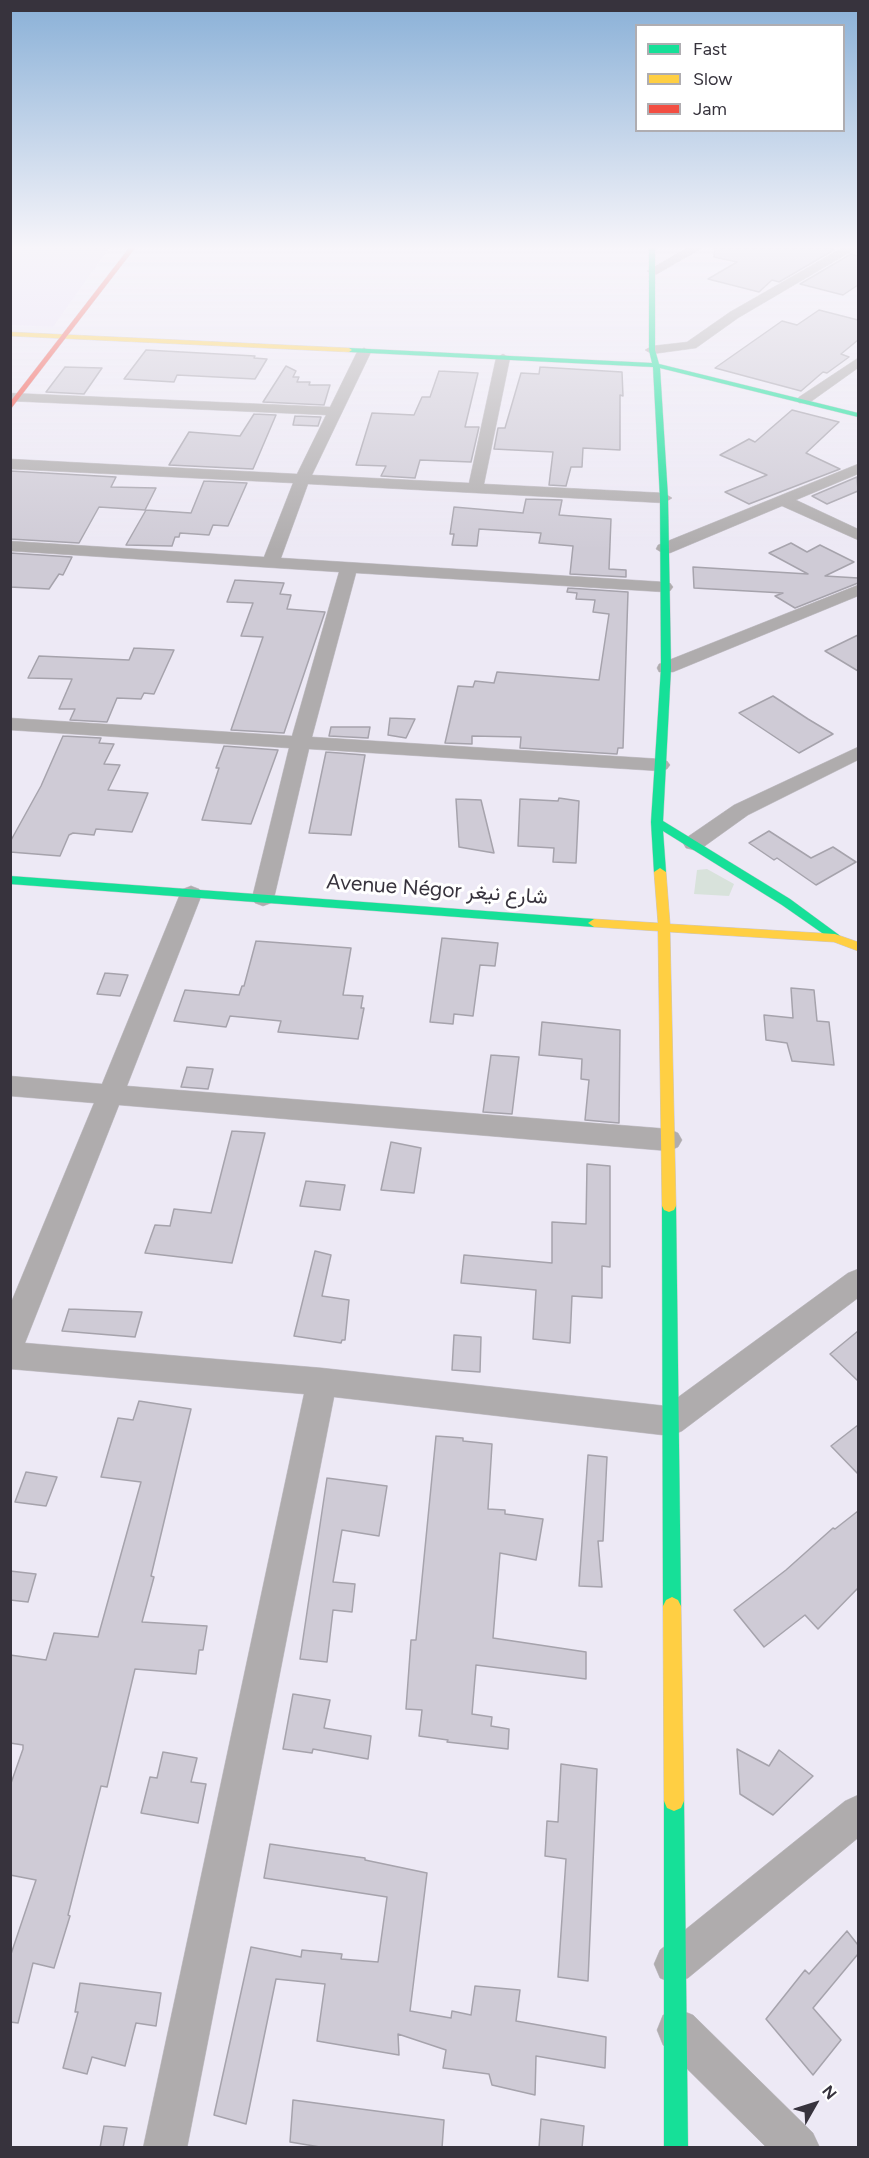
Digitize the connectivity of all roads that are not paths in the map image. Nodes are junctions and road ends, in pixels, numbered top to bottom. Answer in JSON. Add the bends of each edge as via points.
{"nodes":[{"id":1,"x":53,"y":349,"type":"edge"},
{"id":2,"x":302,"y":349,"type":"edge"},
{"id":3,"x":662,"y":349,"type":"edge"},
{"id":4,"x":652,"y":350,"type":"joint"},
{"id":5,"x":364,"y":352,"type":"junction"},
{"id":6,"x":503,"y":358,"type":"junction"},
{"id":7,"x":858,"y":362,"type":"edge"},
{"id":8,"x":656,"y":365,"type":"junction"},
{"id":9,"x":804,"y":400,"type":"junction"},
{"id":10,"x":13,"y":401,"type":"edge"},
{"id":11,"x":334,"y":411,"type":"junction"},
{"id":12,"x":858,"y":415,"type":"edge"},
{"id":13,"x":10,"y":464,"type":"edge"},
{"id":14,"x":858,"y":469,"type":"edge"},
{"id":15,"x":303,"y":478,"type":"junction"},
{"id":16,"x":476,"y":487,"type":"junction"},
{"id":17,"x":664,"y":498,"type":"junction"},
{"id":18,"x":782,"y":500,"type":"junction"},
{"id":19,"x":858,"y":535,"type":"edge"},
{"id":20,"x":10,"y":546,"type":"edge"},
{"id":21,"x":664,"y":549,"type":"junction"},
{"id":22,"x":271,"y":561,"type":"junction"},
{"id":23,"x":349,"y":568,"type":"junction"},
{"id":24,"x":664,"y":587,"type":"junction"},
{"id":25,"x":858,"y":590,"type":"edge"},
{"id":26,"x":666,"y":668,"type":"junction"},
{"id":27,"x":10,"y":724,"type":"edge"},
{"id":28,"x":300,"y":743,"type":"junction"},
{"id":29,"x":858,"y":753,"type":"edge"},
{"id":30,"x":660,"y":765,"type":"junction"},
{"id":31,"x":657,"y":822,"type":"junction"},
{"id":32,"x":694,"y":843,"type":"junction"},
{"id":33,"x":10,"y":880,"type":"edge"},
{"id":34,"x":191,"y":894,"type":"junction"},
{"id":35,"x":263,"y":898,"type":"junction"},
{"id":36,"x":664,"y":928,"type":"junction"},
{"id":37,"x":835,"y":938,"type":"junction"},
{"id":38,"x":858,"y":946,"type":"edge"},
{"id":39,"x":10,"y":1086,"type":"edge"},
{"id":40,"x":111,"y":1095,"type":"junction"},
{"id":41,"x":669,"y":1140,"type":"junction"},
{"id":42,"x":858,"y":1282,"type":"edge"},
{"id":43,"x":10,"y":1343,"type":"edge"},
{"id":44,"x":10,"y":1355,"type":"edge"},
{"id":45,"x":322,"y":1382,"type":"junction"},
{"id":46,"x":671,"y":1421,"type":"junction"},
{"id":47,"x":858,"y":1814,"type":"edge"},
{"id":48,"x":674,"y":1964,"type":"junction"},
{"id":49,"x":674,"y":2026,"type":"junction"},
{"id":50,"x":165,"y":2148,"type":"edge"},
{"id":51,"x":676,"y":2148,"type":"edge"},
{"id":52,"x":798,"y":2148,"type":"edge"}],
"edges":[{"from":1,"to":10,"type":"street"},
{"from":2,"to":5,"type":"street"},
{"from":3,"to":4,"type":"street"},
{"from":4,"to":8,"type":"street"},
{"from":5,"to":6,"type":"street"},
{"from":5,"to":11,"type":"street"},
{"from":6,"to":8,"type":"street"},
{"from":6,"to":16,"type":"street"},
{"from":7,"to":9,"type":"street"},
{"from":8,"to":9,"type":"street"},
{"from":8,"to":17,"type":"street"},
{"from":9,"to":12,"type":"street"},
{"from":10,"to":11,"type":"street"},
{"from":11,"to":15,"type":"street"},
{"from":13,"to":15,"type":"street"},
{"from":14,"to":18,"type":"street"},
{"from":15,"to":16,"type":"street"},
{"from":15,"to":22,"type":"street"},
{"from":16,"to":17,"type":"street"},
{"from":17,"to":21,"type":"street"},
{"from":18,"to":19,"type":"street"},
{"from":18,"to":21,"type":"street"},
{"from":20,"to":22,"type":"street"},
{"from":21,"to":24,"type":"street"},
{"from":22,"to":23,"type":"street"},
{"from":23,"to":24,"type":"street"},
{"from":23,"to":28,"type":"street"},
{"from":24,"to":26,"type":"street"},
{"from":25,"to":26,"type":"street"},
{"from":26,"to":30,"type":"street"},
{"from":27,"to":28,"type":"street"},
{"from":28,"to":30,"type":"street"},
{"from":28,"to":35,"type":"street"},
{"from":29,"to":32,"type":"street","via":[[741,810]]},
{"from":30,"to":31,"type":"street"},
{"from":31,"to":32,"type":"street"},
{"from":31,"to":36,"type":"street"},
{"from":32,"to":37,"type":"street"},
{"from":33,"to":34,"type":"street","name":"Avenue Négor شارع نيغر"},
{"from":34,"to":35,"type":"street","name":"Avenue Négor شارع نيغر"},
{"from":34,"to":40,"type":"street"},
{"from":35,"to":36,"type":"street","name":"Avenue Négor شارع نيغر"},
{"from":36,"to":37,"type":"street","name":"Avenue Négor شارع نيغر"},
{"from":36,"to":41,"type":"street"},
{"from":37,"to":38,"type":"street","name":"Avenue Négor شارع نيغر"},
{"from":39,"to":40,"type":"street"},
{"from":40,"to":41,"type":"street"},
{"from":40,"to":43,"type":"street"},
{"from":41,"to":46,"type":"street"},
{"from":42,"to":46,"type":"street"},
{"from":44,"to":45,"type":"street"},
{"from":45,"to":46,"type":"street"},
{"from":45,"to":50,"type":"street"},
{"from":46,"to":48,"type":"street"},
{"from":47,"to":48,"type":"street"},
{"from":48,"to":49,"type":"street"},
{"from":49,"to":51,"type":"street"},
{"from":49,"to":52,"type":"street"}]}
